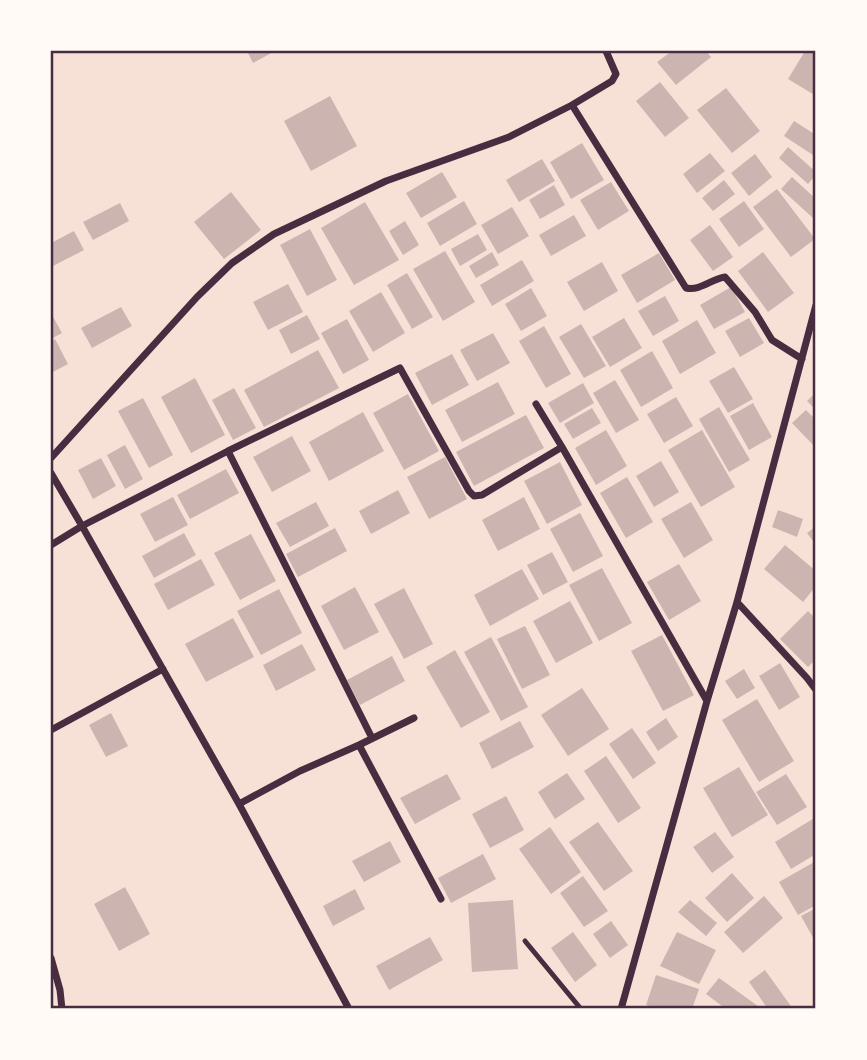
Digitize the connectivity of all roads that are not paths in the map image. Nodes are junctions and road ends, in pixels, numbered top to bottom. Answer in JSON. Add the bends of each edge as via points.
{"nodes":[{"id":1,"x":606,"y":51,"type":"edge"},
{"id":2,"x":572,"y":105,"type":"junction"},
{"id":3,"x":816,"y":305,"type":"edge"},
{"id":4,"x":802,"y":359,"type":"junction"},
{"id":5,"x":536,"y":404,"type":"dead end"},
{"id":6,"x":562,"y":447,"type":"junction"},
{"id":7,"x":228,"y":451,"type":"junction"},
{"id":8,"x":51,"y":458,"type":"edge"},
{"id":9,"x":51,"y":473,"type":"edge"},
{"id":10,"x":82,"y":526,"type":"junction"},
{"id":11,"x":51,"y":545,"type":"edge"},
{"id":12,"x":737,"y":602,"type":"junction"},
{"id":13,"x":163,"y":669,"type":"junction"},
{"id":14,"x":816,"y":691,"type":"edge"},
{"id":15,"x":707,"y":701,"type":"junction"},
{"id":16,"x":414,"y":718,"type":"dead end"},
{"id":17,"x":51,"y":730,"type":"edge"},
{"id":18,"x":372,"y":738,"type":"junction"},
{"id":19,"x":359,"y":745,"type":"junction"},
{"id":20,"x":239,"y":804,"type":"junction"},
{"id":21,"x":441,"y":899,"type":"dead end"},
{"id":22,"x":525,"y":941,"type":"dead end"},
{"id":23,"x":51,"y":958,"type":"edge"},
{"id":24,"x":51,"y":987,"type":"edge"},
{"id":25,"x":60,"y":990,"type":"junction"},
{"id":26,"x":62,"y":1009,"type":"edge"},
{"id":27,"x":349,"y":1009,"type":"edge"},
{"id":28,"x":581,"y":1009,"type":"edge"},
{"id":29,"x":621,"y":1009,"type":"edge"}],
"edges":[{"from":1,"to":2,"type":"street","via":[[616,74],[612,81]]},
{"from":2,"to":4,"type":"street","via":[[687,288],[725,277],[772,340]]},
{"from":2,"to":8,"type":"street","via":[[509,137],[386,181],[274,234],[232,263],[197,297]]},
{"from":3,"to":4,"type":"street"},
{"from":4,"to":12,"type":"street"},
{"from":5,"to":6,"type":"street"},
{"from":6,"to":7,"type":"street","via":[[474,496],[400,368]]},
{"from":6,"to":15,"type":"street"},
{"from":7,"to":10,"type":"street"},
{"from":7,"to":18,"type":"street"},
{"from":9,"to":10,"type":"street"},
{"from":10,"to":11,"type":"street"},
{"from":10,"to":13,"type":"street"},
{"from":12,"to":14,"type":"street"},
{"from":12,"to":15,"type":"street"},
{"from":13,"to":17,"type":"street"},
{"from":13,"to":20,"type":"street"},
{"from":15,"to":29,"type":"street"},
{"from":16,"to":18,"type":"street"},
{"from":18,"to":19,"type":"street"},
{"from":19,"to":20,"type":"street"},
{"from":19,"to":21,"type":"street"},
{"from":20,"to":27,"type":"street"},
{"from":22,"to":28,"type":"lane"},
{"from":23,"to":25,"type":"street"},
{"from":24,"to":25,"type":"street"},
{"from":25,"to":26,"type":"street"}]}
